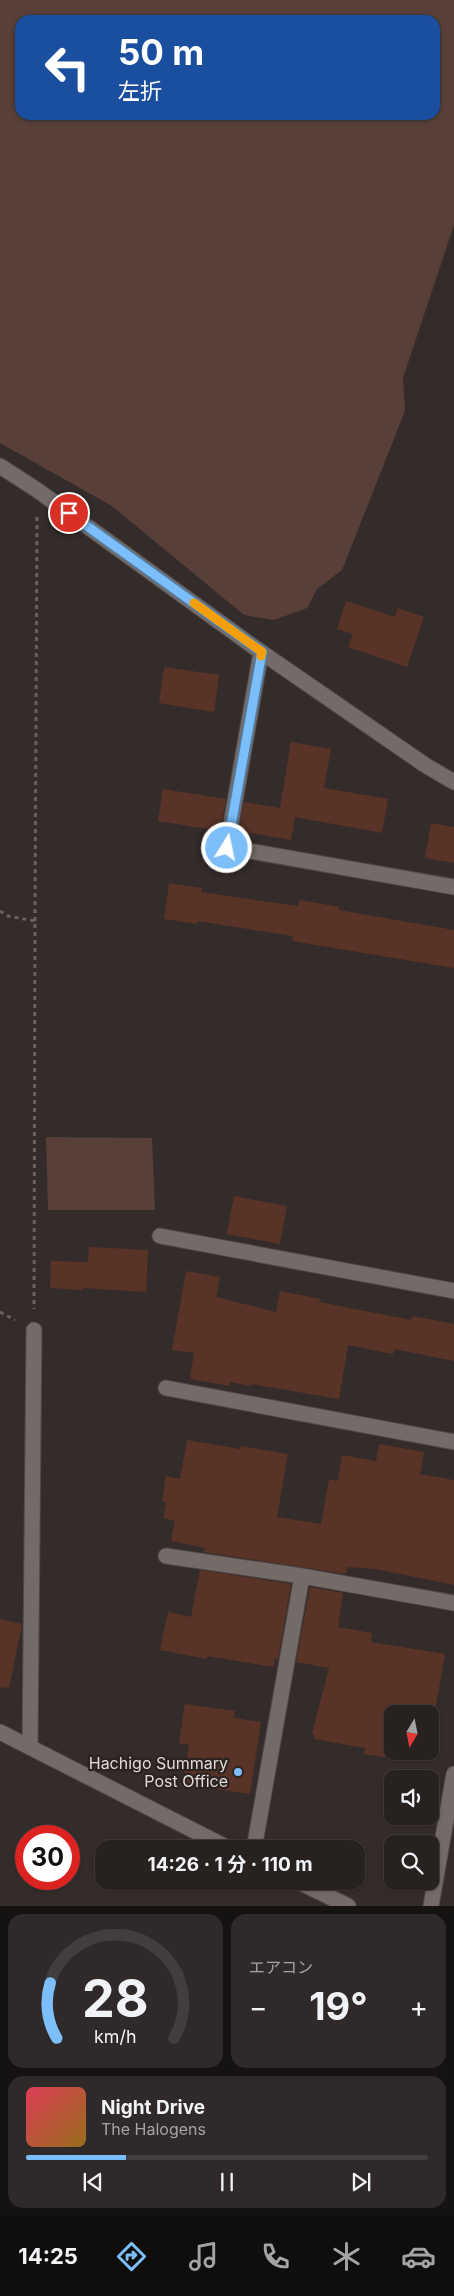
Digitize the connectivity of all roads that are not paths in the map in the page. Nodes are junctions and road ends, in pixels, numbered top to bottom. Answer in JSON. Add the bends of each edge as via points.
{"nodes":[{"id":1,"x":0,"y":466,"type":"edge"},
{"id":2,"x":262,"y":652,"type":"junction"},
{"id":3,"x":454,"y":782,"type":"edge"},
{"id":4,"x":454,"y":887,"type":"edge"},
{"id":5,"x":160,"y":1236,"type":"dead end"},
{"id":6,"x":454,"y":1291,"type":"edge"},
{"id":7,"x":34,"y":1330,"type":"road end"},
{"id":8,"x":166,"y":1388,"type":"dead end"},
{"id":9,"x":454,"y":1442,"type":"edge"},
{"id":10,"x":166,"y":1556,"type":"dead end"},
{"id":11,"x":302,"y":1576,"type":"junction"},
{"id":12,"x":454,"y":1603,"type":"edge"},
{"id":13,"x":0,"y":1732,"type":"edge"},
{"id":14,"x":30,"y":1747,"type":"junction"},
{"id":15,"x":454,"y":1774,"type":"edge"},
{"id":16,"x":212,"y":1840,"type":"edge"},
{"id":17,"x":256,"y":1840,"type":"edge"},
{"id":18,"x":315,"y":1890,"type":"edge"},
{"id":19,"x":348,"y":1906,"type":"edge"},
{"id":20,"x":431,"y":1906,"type":"edge"}],
"edges":[{"from":1,"to":2,"type":"street"},
{"from":2,"to":3,"type":"street"},
{"from":2,"to":4,"type":"street","via":[[227,848]]},
{"from":5,"to":6,"type":"street"},
{"from":7,"to":14,"type":"street"},
{"from":8,"to":9,"type":"street"},
{"from":10,"to":11,"type":"street"},
{"from":11,"to":12,"type":"street"},
{"from":11,"to":17,"type":"street"},
{"from":13,"to":14,"type":"street"},
{"from":14,"to":16,"type":"street"},
{"from":15,"to":20,"type":"street"},
{"from":18,"to":19,"type":"street"}]}
